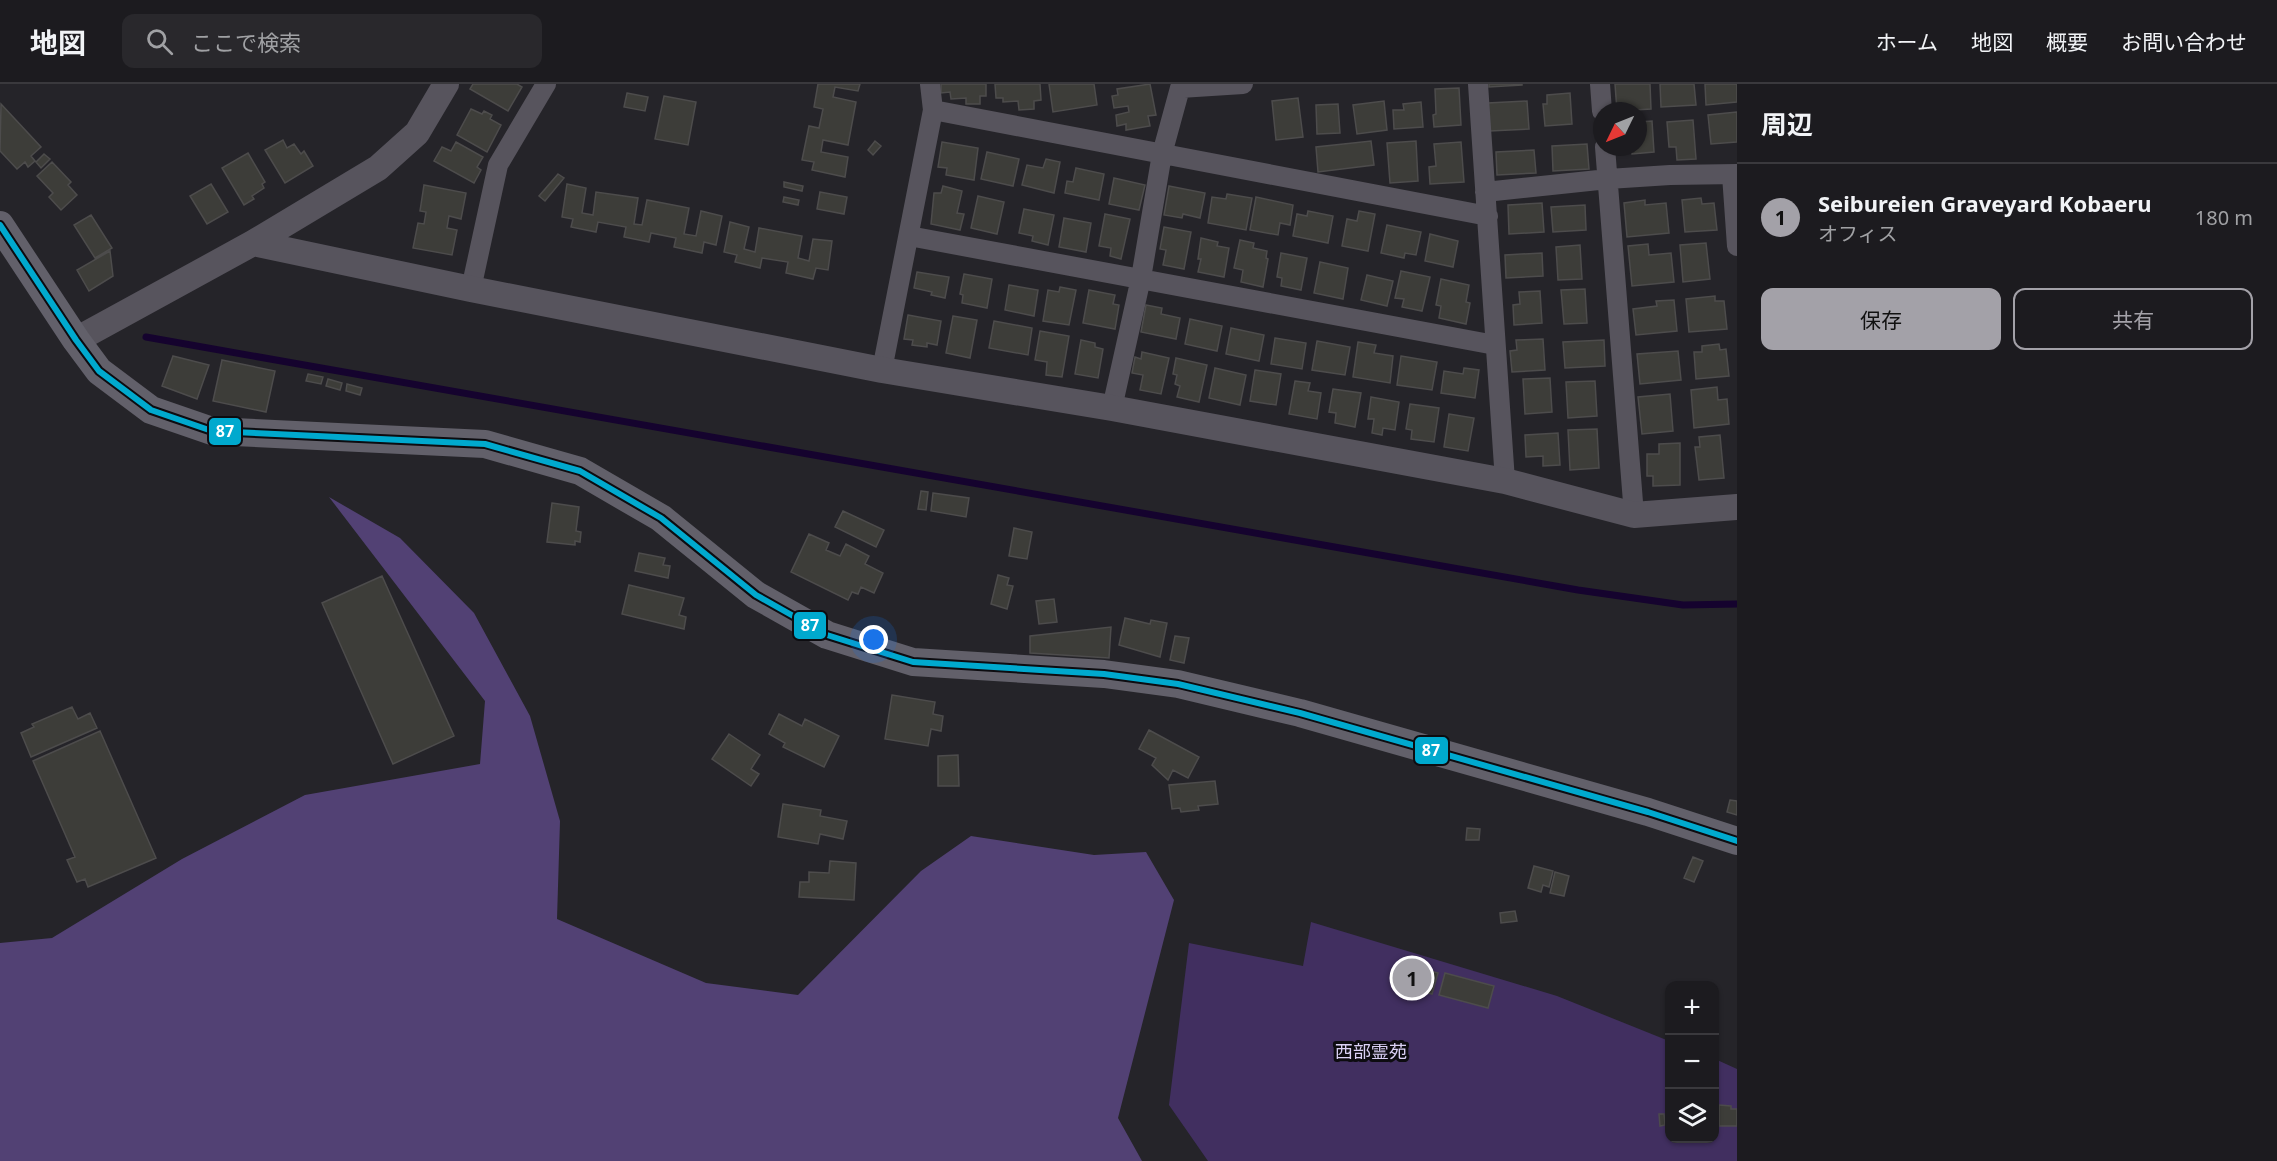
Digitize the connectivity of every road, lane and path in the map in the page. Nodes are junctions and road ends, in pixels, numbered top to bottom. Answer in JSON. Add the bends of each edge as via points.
{"nodes":[{"id":1,"x":446,"y":84,"type":"edge"},
{"id":2,"x":546,"y":84,"type":"edge"},
{"id":3,"x":930,"y":84,"type":"edge"},
{"id":4,"x":1243,"y":84,"type":"edge"},
{"id":5,"x":1478,"y":84,"type":"edge"},
{"id":6,"x":1600,"y":84,"type":"edge"},
{"id":7,"x":1601,"y":102,"type":"edge"},
{"id":8,"x":933,"y":110,"type":"junction"},
{"id":9,"x":1162,"y":154,"type":"junction"},
{"id":10,"x":1606,"y":156,"type":"edge"},
{"id":11,"x":1735,"y":175,"type":"edge"},
{"id":12,"x":1608,"y":179,"type":"junction"},
{"id":13,"x":1485,"y":192,"type":"junction"},
{"id":14,"x":1488,"y":216,"type":"junction"},
{"id":15,"x":0,"y":225,"type":"edge"},
{"id":16,"x":909,"y":236,"type":"junction"},
{"id":17,"x":253,"y":243,"type":"junction"},
{"id":18,"x":1737,"y":246,"type":"edge"},
{"id":19,"x":1141,"y":278,"type":"junction"},
{"id":20,"x":471,"y":289,"type":"junction"},
{"id":21,"x":76,"y":340,"type":"junction"},
{"id":22,"x":1495,"y":345,"type":"junction"},
{"id":23,"x":882,"y":370,"type":"junction"},
{"id":24,"x":1112,"y":408,"type":"junction"},
{"id":25,"x":1505,"y":481,"type":"junction"},
{"id":26,"x":1737,"y":507,"type":"edge"},
{"id":27,"x":1634,"y":515,"type":"junction"},
{"id":28,"x":1737,"y":841,"type":"edge"}],
"edges":[{"from":1,"to":17,"type":"street","via":[[417,133],[378,168]]},
{"from":2,"to":20,"type":"street","via":[[498,165]]},
{"from":3,"to":8,"type":"street"},
{"from":4,"to":9,"type":"street","via":[[1180,88]]},
{"from":5,"to":13,"type":"street"},
{"from":6,"to":7,"type":"street"},
{"from":8,"to":9,"type":"street"},
{"from":8,"to":16,"type":"street"},
{"from":9,"to":14,"type":"street"},
{"from":9,"to":19,"type":"street"},
{"from":10,"to":12,"type":"street"},
{"from":11,"to":12,"type":"street"},
{"from":11,"to":18,"type":"street"},
{"from":12,"to":13,"type":"street"},
{"from":12,"to":27,"type":"street"},
{"from":13,"to":14,"type":"street"},
{"from":14,"to":22,"type":"street"},
{"from":15,"to":21,"type":"main road"},
{"from":16,"to":19,"type":"street"},
{"from":16,"to":23,"type":"street"},
{"from":17,"to":20,"type":"street"},
{"from":17,"to":21,"type":"street"},
{"from":19,"to":22,"type":"street"},
{"from":19,"to":24,"type":"street"},
{"from":20,"to":23,"type":"street"},
{"from":21,"to":28,"type":"main road","via":[[99,371],[151,411],[212,431],[485,444],[580,471],[661,518],[756,596],[827,635],[913,662],[1104,674],[1178,684],[1300,713]]},
{"from":22,"to":25,"type":"street"},
{"from":23,"to":24,"type":"street"},
{"from":24,"to":25,"type":"street"},
{"from":25,"to":27,"type":"street"},
{"from":26,"to":27,"type":"street"}]}
